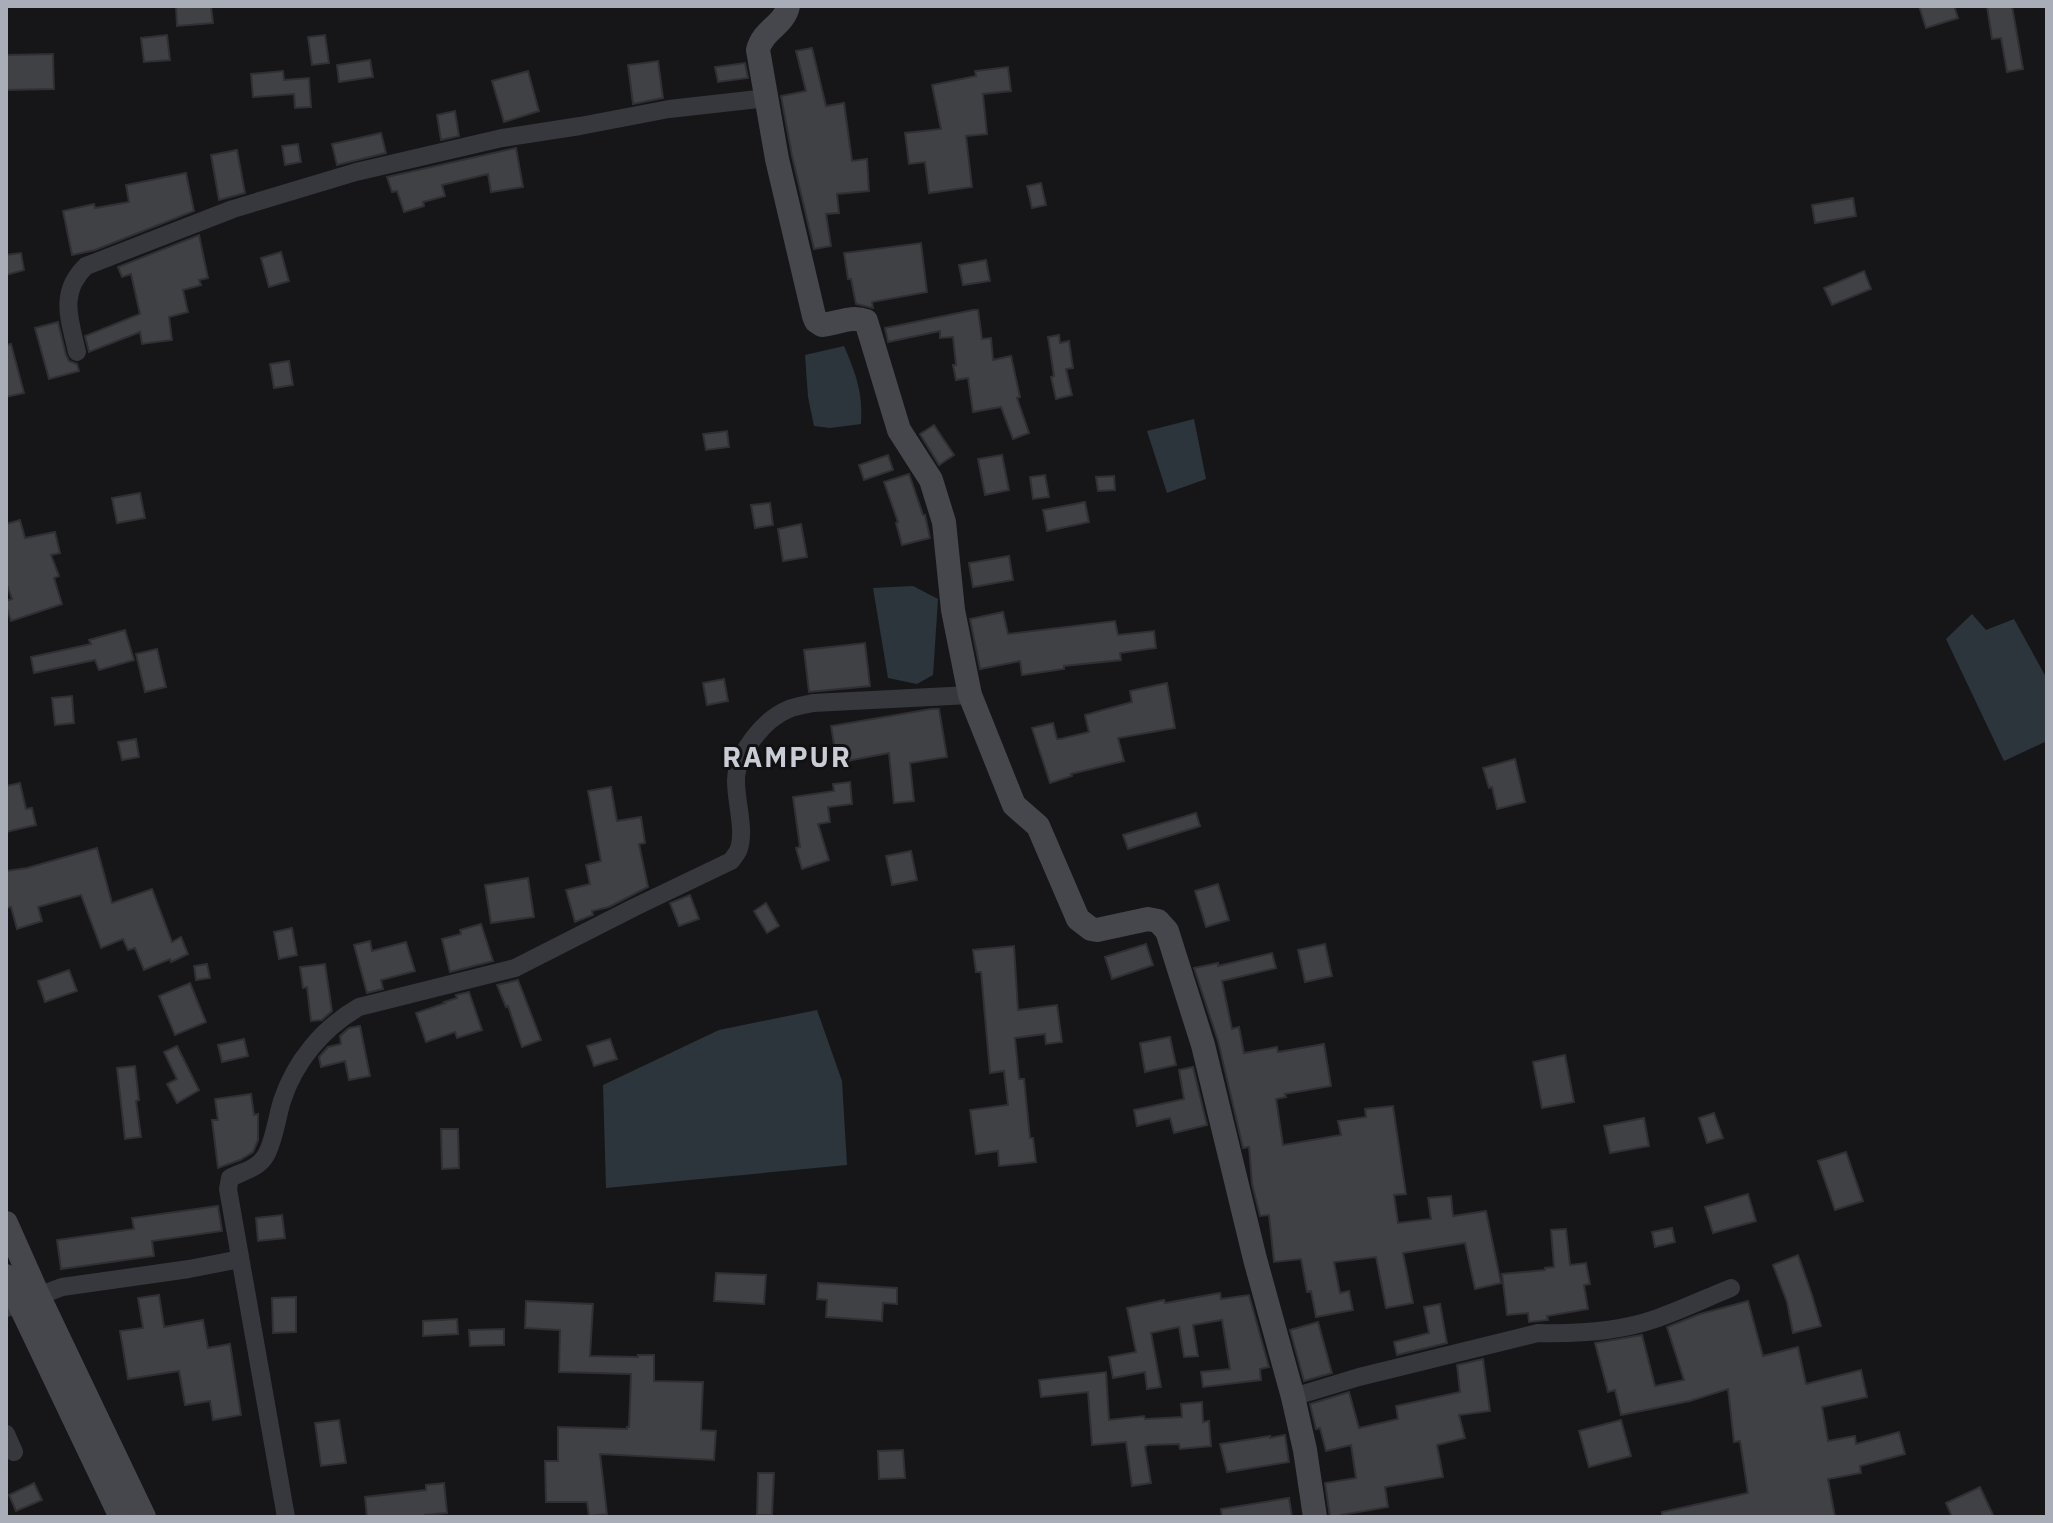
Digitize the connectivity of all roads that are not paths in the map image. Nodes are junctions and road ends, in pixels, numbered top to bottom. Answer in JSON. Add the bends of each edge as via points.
{"nodes":[{"id":1,"x":788,"y":6,"type":"edge"},
{"id":2,"x":767,"y":98,"type":"junction"},
{"id":3,"x":77,"y":352,"type":"dead end"},
{"id":4,"x":970,"y":695,"type":"junction"},
{"id":5,"x":6,"y":1223,"type":"edge"},
{"id":6,"x":240,"y":1259,"type":"junction"},
{"id":7,"x":6,"y":1276,"type":"edge"},
{"id":8,"x":1731,"y":1288,"type":"dead end"},
{"id":9,"x":21,"y":1302,"type":"edge"},
{"id":10,"x":1293,"y":1397,"type":"junction"},
{"id":11,"x":6,"y":1434,"type":"edge"},
{"id":12,"x":14,"y":1452,"type":"dead end"},
{"id":13,"x":121,"y":1517,"type":"edge"},
{"id":14,"x":144,"y":1517,"type":"edge"},
{"id":15,"x":286,"y":1517,"type":"edge"},
{"id":16,"x":1315,"y":1517,"type":"edge"}],
"edges":[{"from":1,"to":2,"type":"main road","via":[[758,50]]},
{"from":2,"to":3,"type":"street","via":[[502,138],[356,172],[233,209],[86,266],[67,306]]},
{"from":2,"to":4,"type":"main road","via":[[816,321],[866,321],[899,430],[931,480],[944,522],[953,610]]},
{"from":4,"to":6,"type":"street","via":[[813,703],[789,709],[768,722],[740,764],[735,779],[741,838],[731,861],[515,968],[359,1007],[339,1018],[294,1072],[266,1157],[230,1178]]},
{"from":4,"to":10,"type":"main road","via":[[1014,805],[1038,826],[1078,919],[1097,930],[1148,919],[1167,931],[1203,1045]]},
{"from":5,"to":9,"type":"main road"},
{"from":6,"to":9,"type":"street","via":[[62,1287]]},
{"from":6,"to":15,"type":"street"},
{"from":7,"to":9,"type":"main road"},
{"from":8,"to":10,"type":"street","via":[[1654,1319],[1612,1329],[1538,1333]]},
{"from":9,"to":13,"type":"main road"},
{"from":9,"to":14,"type":"main road"},
{"from":10,"to":16,"type":"main road"},
{"from":11,"to":12,"type":"street"}]}
